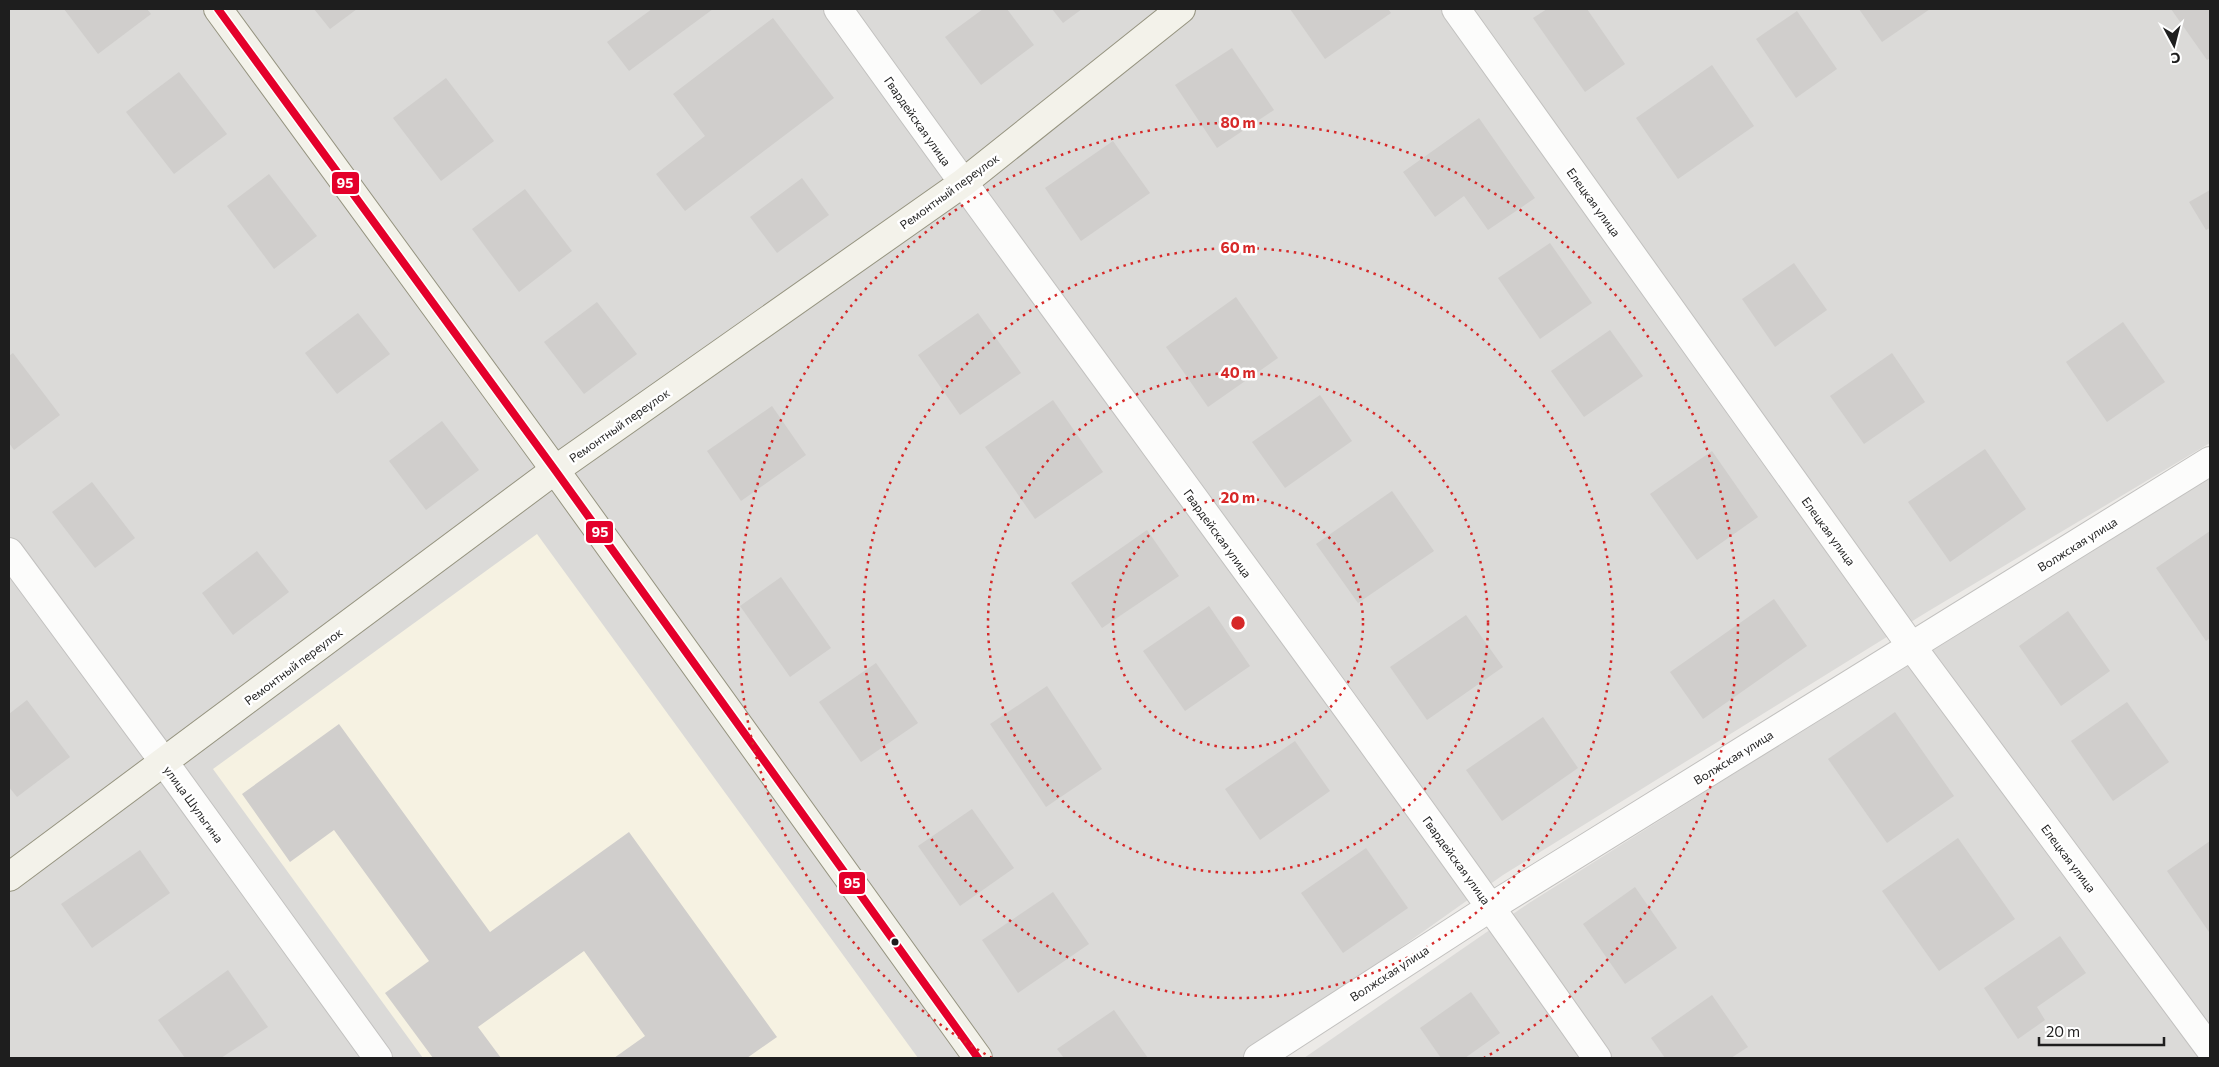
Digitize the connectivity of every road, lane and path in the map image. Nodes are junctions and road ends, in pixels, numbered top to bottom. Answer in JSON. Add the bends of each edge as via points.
{"nodes":[{"id":1,"x":218,"y":9,"type":"edge"},
{"id":2,"x":838,"y":9,"type":"edge"},
{"id":3,"x":1181,"y":9,"type":"edge"},
{"id":4,"x":1456,"y":9,"type":"edge"},
{"id":5,"x":962,"y":183,"type":"junction"},
{"id":6,"x":2210,"y":461,"type":"edge"},
{"id":7,"x":555,"y":470,"type":"junction"},
{"id":8,"x":9,"y":552,"type":"edge"},
{"id":9,"x":1912,"y":647,"type":"junction"},
{"id":10,"x":164,"y":762,"type":"junction"},
{"id":11,"x":9,"y":877,"type":"edge"},
{"id":12,"x":1491,"y":906,"type":"junction"},
{"id":13,"x":2210,"y":1049,"type":"edge"},
{"id":14,"x":378,"y":1058,"type":"edge"},
{"id":15,"x":978,"y":1058,"type":"edge"},
{"id":16,"x":1258,"y":1058,"type":"edge"},
{"id":17,"x":1597,"y":1058,"type":"edge"}],
"edges":[{"from":1,"to":7,"type":"main road"},
{"from":2,"to":5,"type":"street","name":"Гвардейская улица"},
{"from":3,"to":5,"type":"main road","name":"Ремонтный переулок"},
{"from":4,"to":9,"type":"street","name":"Елецкая улица"},
{"from":5,"to":7,"type":"main road","name":"Ремонтный переулок"},
{"from":5,"to":12,"type":"street","name":"Гвардейская улица"},
{"from":6,"to":9,"type":"street","name":"Волжская улица"},
{"from":7,"to":10,"type":"main road","name":"Ремонтный переулок"},
{"from":7,"to":15,"type":"main road"},
{"from":8,"to":10,"type":"street","name":"улица Шульгина"},
{"from":9,"to":12,"type":"street","name":"Волжская улица"},
{"from":9,"to":13,"type":"street","name":"Елецкая улица"},
{"from":10,"to":11,"type":"main road","name":"Ремонтный переулок"},
{"from":10,"to":14,"type":"street","name":"улица Шульгина"},
{"from":12,"to":16,"type":"street","name":"Волжская улица"},
{"from":12,"to":17,"type":"street","name":"Гвардейская улица"}]}
